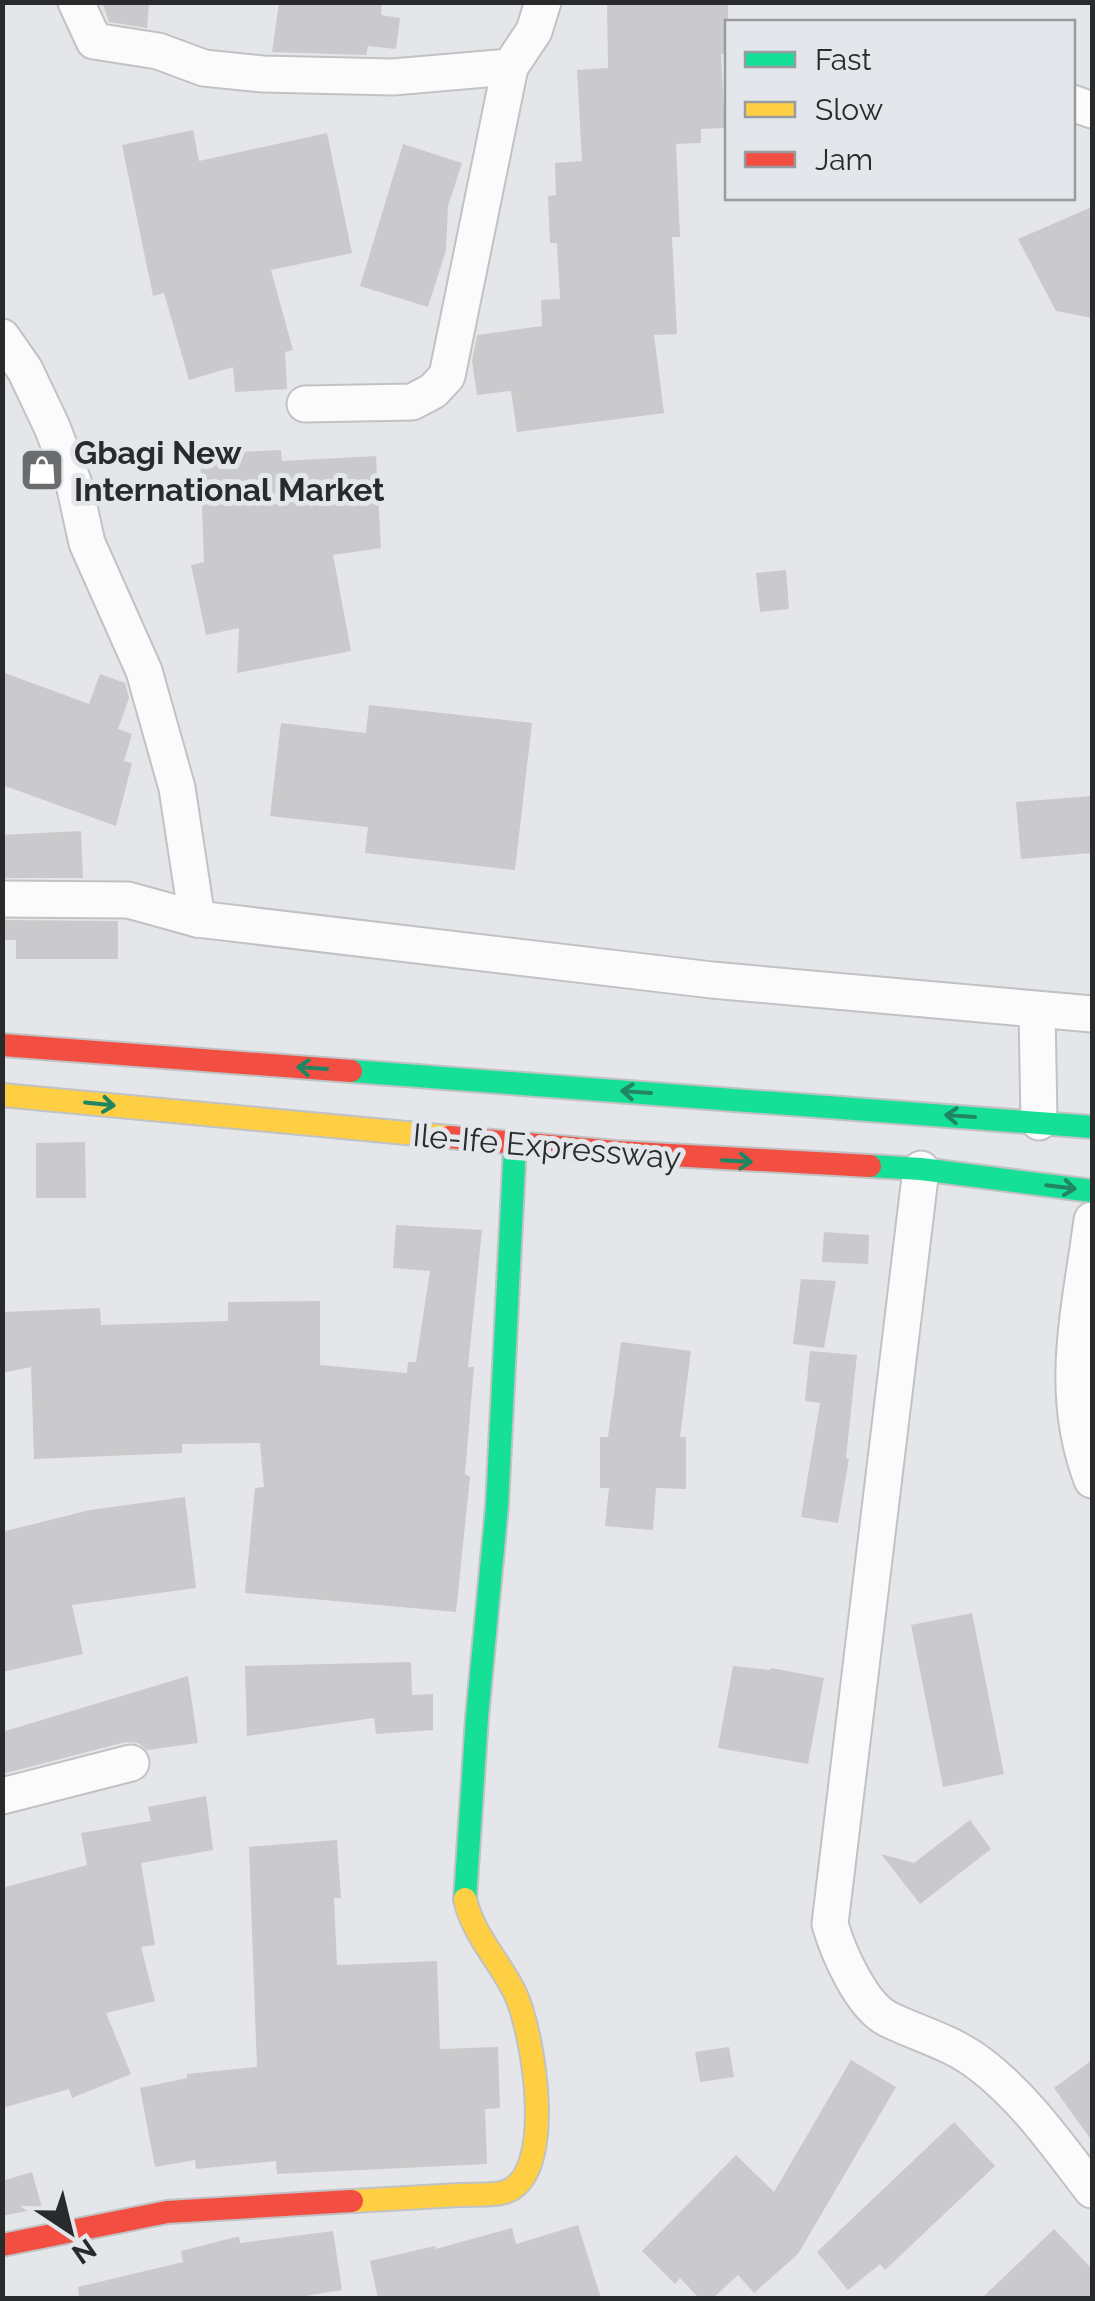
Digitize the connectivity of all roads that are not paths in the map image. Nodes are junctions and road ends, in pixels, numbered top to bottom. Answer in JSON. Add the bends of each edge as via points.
{"nodes":[{"id":1,"x":76,"y":2,"type":"edge"},
{"id":2,"x":544,"y":2,"type":"edge"},
{"id":3,"x":510,"y":67,"type":"junction"},
{"id":4,"x":2,"y":337,"type":"edge"},
{"id":5,"x":305,"y":404,"type":"dead end"},
{"id":6,"x":2,"y":898,"type":"edge"},
{"id":7,"x":197,"y":919,"type":"junction"},
{"id":8,"x":1038,"y":1010,"type":"junction"},
{"id":9,"x":1092,"y":1014,"type":"edge"},
{"id":10,"x":2,"y":1045,"type":"edge"},
{"id":11,"x":2,"y":1094,"type":"edge"},
{"id":12,"x":1038,"y":1122,"type":"junction"},
{"id":13,"x":1092,"y":1127,"type":"edge"},
{"id":14,"x":515,"y":1144,"type":"junction"},
{"id":15,"x":921,"y":1169,"type":"junction"},
{"id":16,"x":1092,"y":1190,"type":"edge"},
{"id":17,"x":1092,"y":1220,"type":"edge"},
{"id":18,"x":1092,"y":1480,"type":"edge"},
{"id":19,"x":130,"y":1763,"type":"dead end"},
{"id":20,"x":2,"y":1796,"type":"edge"},
{"id":21,"x":1092,"y":2190,"type":"edge"},
{"id":22,"x":2,"y":2245,"type":"edge"}],
"edges":[{"from":1,"to":3,"type":"street","via":[[94,41],[158,51],[204,68],[393,78]]},
{"from":2,"to":3,"type":"street"},
{"from":3,"to":5,"type":"street","via":[[447,376],[412,402]]},
{"from":4,"to":7,"type":"street","via":[[52,427],[74,484],[86,543],[144,671],[177,788]]},
{"from":6,"to":7,"type":"street","via":[[128,900]]},
{"from":7,"to":8,"type":"street","via":[[712,980]]},
{"from":8,"to":9,"type":"street"},
{"from":8,"to":12,"type":"street"},
{"from":12,"to":10,"type":"main road","name":"Ile-Ife Expressway","one_way":true},
{"from":11,"to":14,"type":"main road","name":"Ile-Ife Expressway","one_way":true},
{"from":12,"to":13,"type":"main road","name":"Ile-Ife Expressway"},
{"from":14,"to":15,"type":"main road","name":"Ile-Ife Expressway","one_way":true},
{"from":14,"to":22,"type":"main road","via":[[497,1506],[465,1898],[518,1996],[534,2053],[534,2153],[526,2178],[504,2192],[166,2212]]},
{"from":15,"to":16,"type":"main road","name":"Ile-Ife Expressway","one_way":true},
{"from":15,"to":21,"type":"street","via":[[830,1924],[865,1999],[886,2019],[950,2043],[982,2066],[1028,2109]]},
{"from":17,"to":18,"type":"street","via":[[1072,1374],[1079,1442]]},
{"from":19,"to":20,"type":"street"}]}
